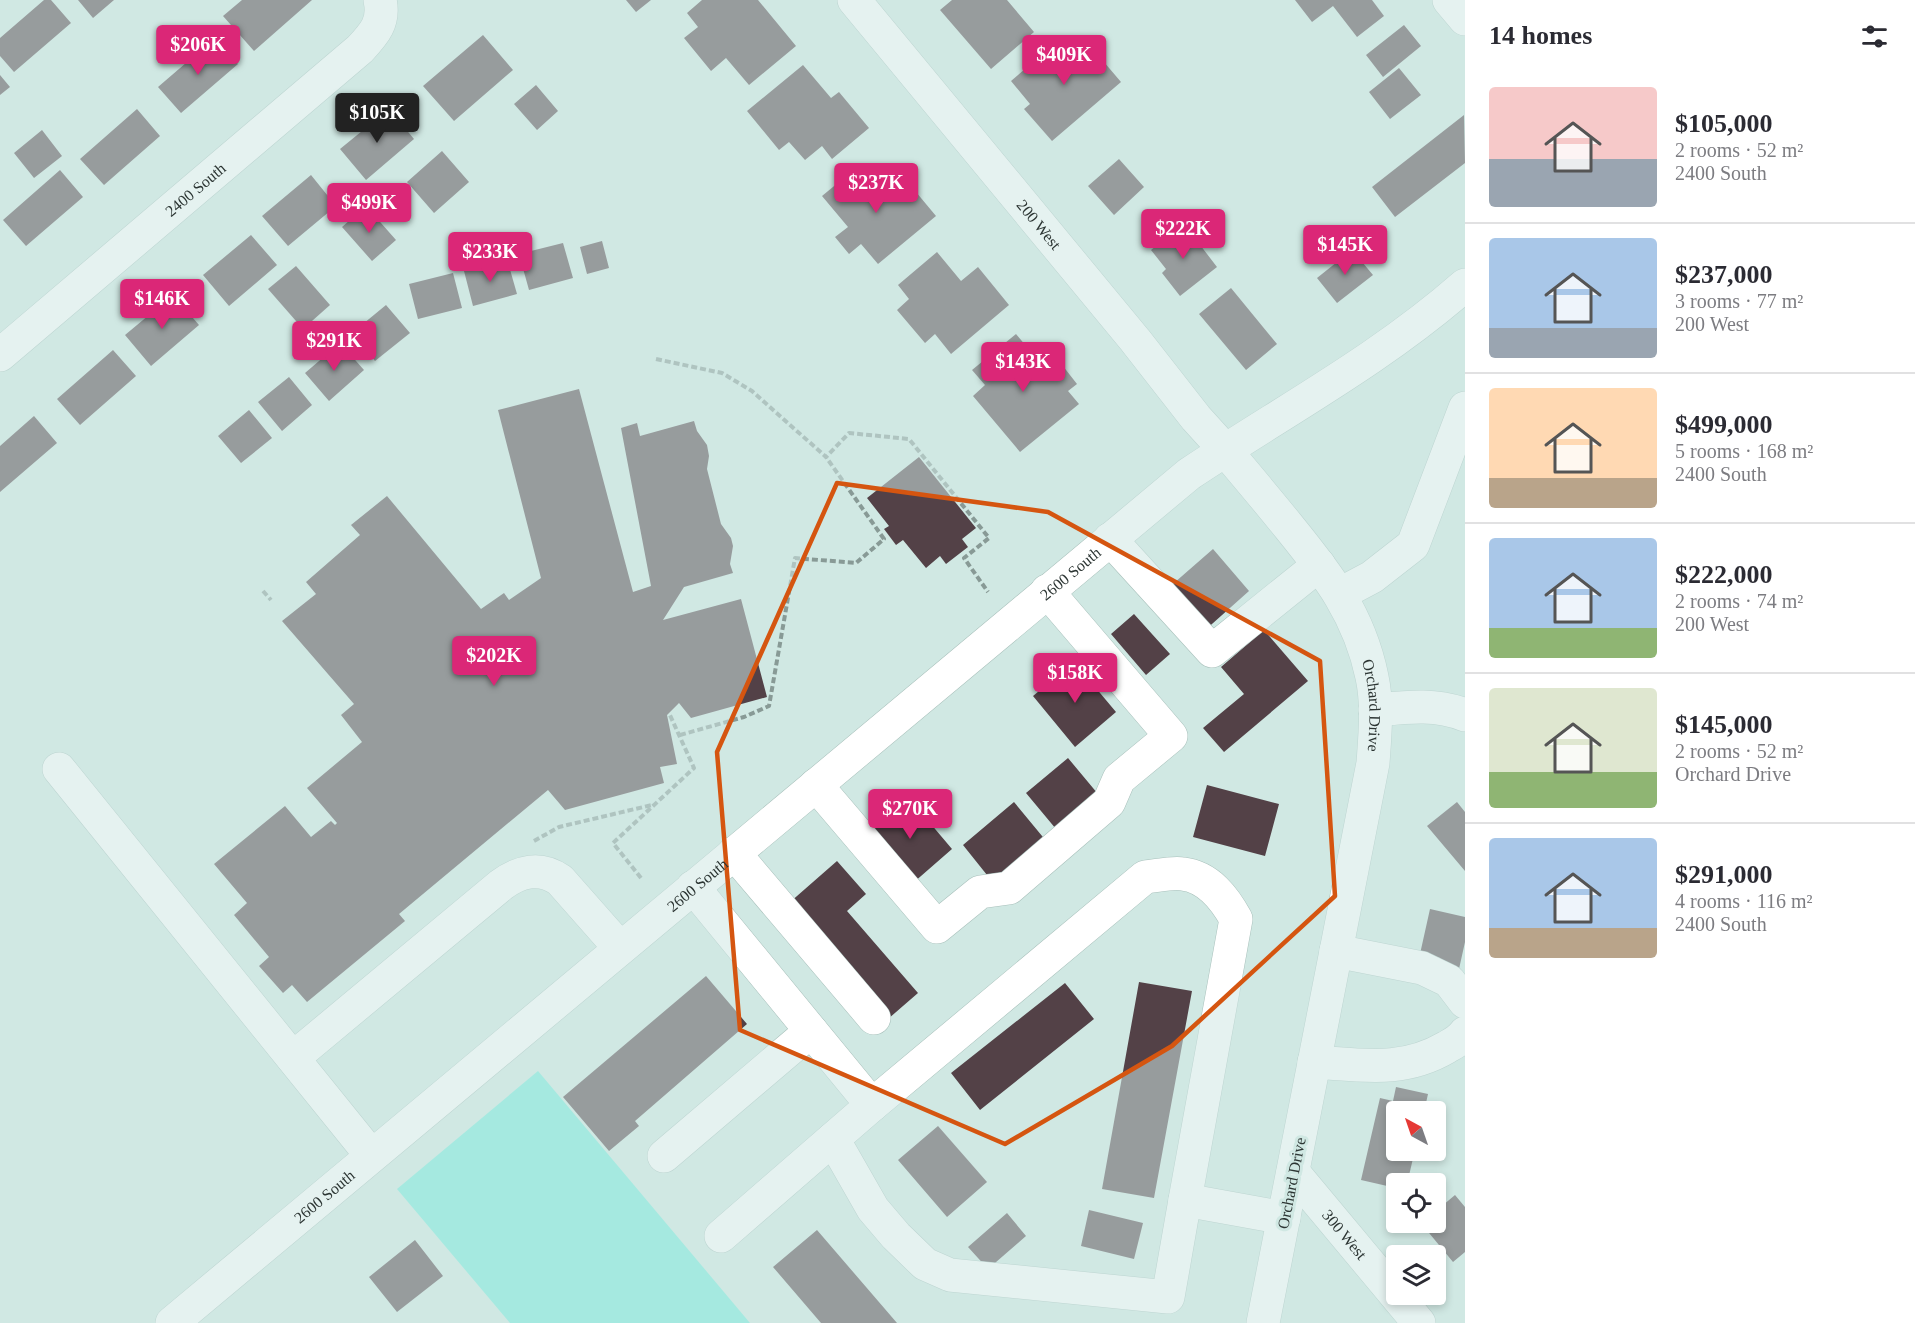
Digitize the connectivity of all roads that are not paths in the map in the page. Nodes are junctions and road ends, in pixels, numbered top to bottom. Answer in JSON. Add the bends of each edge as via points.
{"nodes":[{"id":1,"x":854,"y":0,"type":"edge"},
{"id":2,"x":1449,"y":0,"type":"edge"},
{"id":3,"x":381,"y":7,"type":"edge"},
{"id":4,"x":1465,"y":19,"type":"edge"},
{"id":5,"x":1464,"y":287,"type":"edge"},
{"id":6,"x":0,"y":355,"type":"edge"},
{"id":7,"x":1465,"y":408,"type":"edge"},
{"id":8,"x":1225,"y":450,"type":"junction"},
{"id":9,"x":1110,"y":539,"type":"junction"},
{"id":10,"x":1319,"y":565,"type":"junction"},
{"id":11,"x":1047,"y":591,"type":"junction"},
{"id":12,"x":1340,"y":594,"type":"junction"},
{"id":13,"x":1375,"y":710,"type":"junction"},
{"id":14,"x":1465,"y":715,"type":"edge"},
{"id":15,"x":59,"y":769,"type":"dead end"},
{"id":16,"x":816,"y":785,"type":"junction"},
{"id":17,"x":734,"y":853,"type":"junction"},
{"id":18,"x":693,"y":887,"type":"junction"},
{"id":19,"x":620,"y":948,"type":"junction"},
{"id":20,"x":1336,"y":951,"type":"junction"},
{"id":21,"x":1465,"y":1002,"type":"edge"},
{"id":22,"x":874,"y":1018,"type":"dead end"},
{"id":23,"x":811,"y":1031,"type":"junction"},
{"id":24,"x":1465,"y":1033,"type":"edge"},
{"id":25,"x":293,"y":1058,"type":"junction"},
{"id":26,"x":1314,"y":1062,"type":"junction"},
{"id":27,"x":872,"y":1105,"type":"junction"},
{"id":28,"x":833,"y":1139,"type":"junction"},
{"id":29,"x":371,"y":1155,"type":"junction"},
{"id":30,"x":664,"y":1156,"type":"dead end"},
{"id":31,"x":1293,"y":1172,"type":"junction"},
{"id":32,"x":1185,"y":1200,"type":"junction"},
{"id":33,"x":1284,"y":1218,"type":"junction"},
{"id":34,"x":721,"y":1236,"type":"dead end"},
{"id":35,"x":172,"y":1323,"type":"edge"},
{"id":36,"x":1263,"y":1323,"type":"edge"},
{"id":37,"x":1419,"y":1323,"type":"edge"}],
"edges":[{"from":1,"to":8,"type":"main road","name":"200 West"},
{"from":2,"to":4,"type":"main road"},
{"from":3,"to":6,"type":"main road","name":"2400 South","via":[[377,28],[360,49]]},
{"from":5,"to":8,"type":"main road","via":[[1366,362]]},
{"from":7,"to":12,"type":"main road","via":[[1413,545],[1372,577]]},
{"from":8,"to":9,"type":"main road","name":"2600 South","via":[[1189,474]]},
{"from":8,"to":10,"type":"main road","name":"Orchard Drive"},
{"from":9,"to":10,"type":"main road","via":[[1212,651]]},
{"from":9,"to":11,"type":"main road","name":"2600 South"},
{"from":10,"to":12,"type":"main road","name":"Orchard Drive"},
{"from":11,"to":16,"type":"main road","name":"2600 South"},
{"from":11,"to":16,"type":"main road","via":[[1171,736],[1119,779],[1109,802],[1009,888],[980,892],[937,927]]},
{"from":12,"to":13,"type":"main road","name":"Orchard Drive","via":[[1365,651]]},
{"from":13,"to":14,"type":"main road","via":[[1437,707]]},
{"from":13,"to":20,"type":"main road","name":"Orchard Drive","via":[[1373,763]]},
{"from":15,"to":25,"type":"main road"},
{"from":16,"to":17,"type":"main road","name":"2600 South"},
{"from":17,"to":18,"type":"main road","name":"2600 South"},
{"from":17,"to":22,"type":"main road"},
{"from":18,"to":19,"type":"main road","name":"2600 South"},
{"from":18,"to":23,"type":"main road"},
{"from":19,"to":25,"type":"main road","via":[[560,880],[544,872],[524,873],[501,885]]},
{"from":19,"to":29,"type":"main road","name":"2600 South"},
{"from":20,"to":21,"type":"main road","via":[[1422,968],[1449,981]]},
{"from":20,"to":26,"type":"main road","name":"Orchard Drive"},
{"from":23,"to":27,"type":"main road"},
{"from":23,"to":30,"type":"main road"},
{"from":24,"to":26,"type":"main road","via":[[1439,1052],[1406,1065]]},
{"from":25,"to":29,"type":"main road"},
{"from":26,"to":31,"type":"main road","name":"Orchard Drive"},
{"from":27,"to":28,"type":"main road"},
{"from":27,"to":32,"type":"main road","via":[[1145,877],[1184,874],[1209,884],[1236,919]]},
{"from":28,"to":32,"type":"main road","via":[[873,1209],[896,1236],[925,1264],[950,1275],[1168,1297]]},
{"from":28,"to":34,"type":"main road"},
{"from":29,"to":35,"type":"main road","name":"2600 South"},
{"from":31,"to":33,"type":"main road","name":"Orchard Drive"},
{"from":31,"to":37,"type":"main road","name":"300 West"},
{"from":32,"to":33,"type":"main road"},
{"from":33,"to":36,"type":"main road","name":"Orchard Drive"}]}
